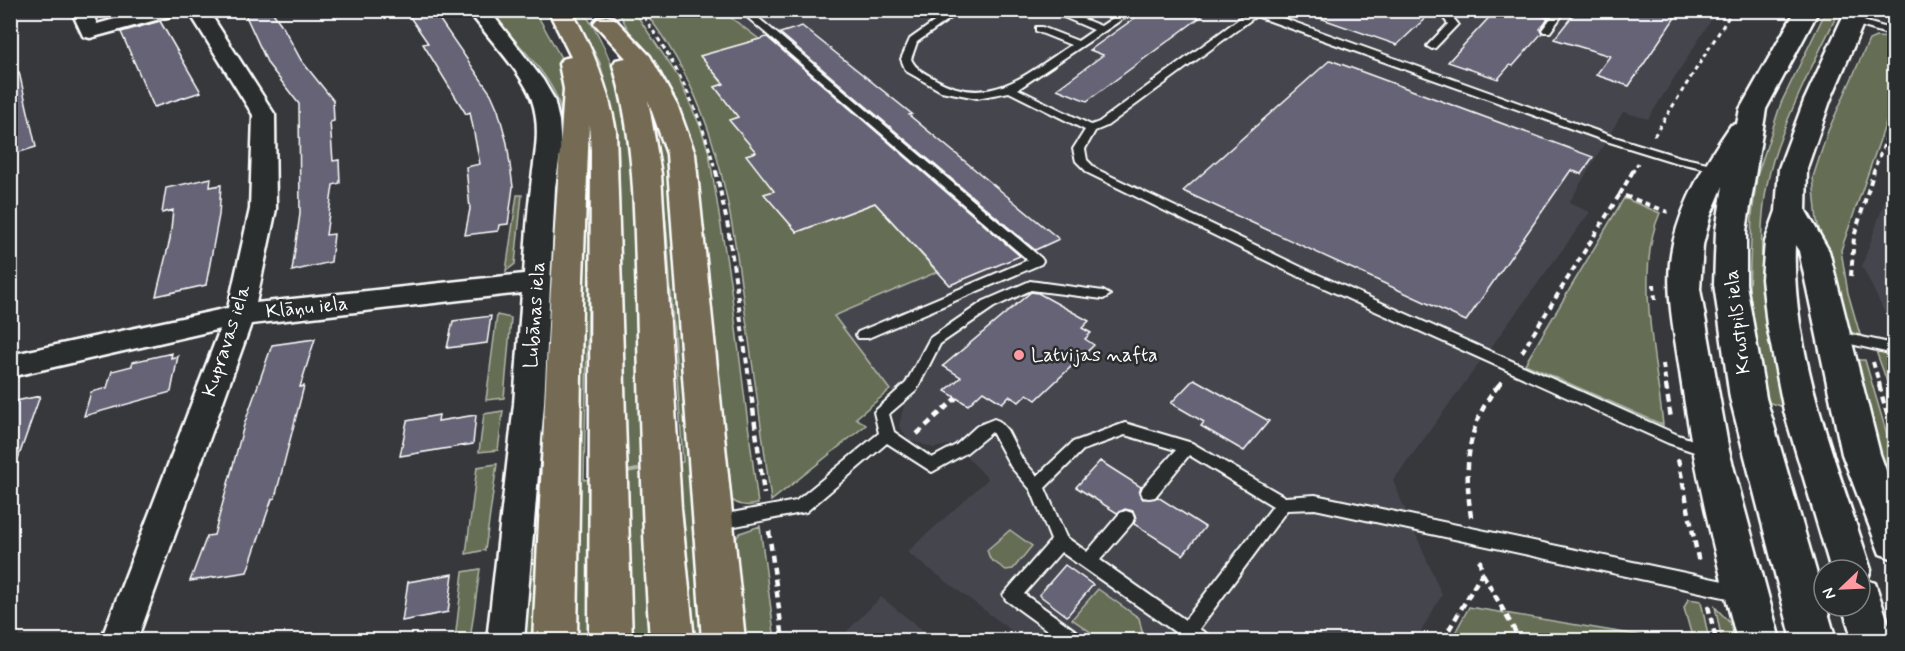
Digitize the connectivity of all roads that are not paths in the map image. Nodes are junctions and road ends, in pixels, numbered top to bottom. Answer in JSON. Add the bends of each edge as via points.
{"nodes":[{"id":1,"x":81,"y":10,"type":"edge"},
{"id":2,"x":171,"y":10,"type":"edge"},
{"id":3,"x":198,"y":10,"type":"edge"},
{"id":4,"x":478,"y":10,"type":"edge"},
{"id":5,"x":558,"y":10,"type":"edge"},
{"id":6,"x":742,"y":10,"type":"edge"},
{"id":7,"x":958,"y":10,"type":"edge"},
{"id":8,"x":1052,"y":10,"type":"edge"},
{"id":9,"x":1132,"y":10,"type":"edge"},
{"id":10,"x":1442,"y":10,"type":"edge"},
{"id":11,"x":1562,"y":10,"type":"edge"},
{"id":12,"x":1808,"y":10,"type":"edge"},
{"id":13,"x":1252,"y":11,"type":"edge"},
{"id":14,"x":1856,"y":16,"type":"edge"},
{"id":15,"x":601,"y":17,"type":"edge"},
{"id":16,"x":1039,"y":30,"type":"dead end"},
{"id":17,"x":1102,"y":30,"type":"junction"},
{"id":18,"x":1547,"y":30,"type":"dead end"},
{"id":19,"x":1894,"y":33,"type":"edge"},
{"id":20,"x":1079,"y":45,"type":"junction"},
{"id":21,"x":1432,"y":46,"type":"dead end"},
{"id":22,"x":1010,"y":89,"type":"junction"},
{"id":23,"x":1753,"y":108,"type":"junction"},
{"id":24,"x":1091,"y":129,"type":"junction"},
{"id":25,"x":1717,"y":168,"type":"junction"},
{"id":26,"x":1791,"y":211,"type":"junction"},
{"id":27,"x":537,"y":282,"type":"junction"},
{"id":28,"x":1103,"y":295,"type":"dead end"},
{"id":29,"x":240,"y":315,"type":"junction"},
{"id":30,"x":863,"y":334,"type":"dead end"},
{"id":31,"x":1832,"y":335,"type":"junction"},
{"id":32,"x":1894,"y":349,"type":"edge"},
{"id":33,"x":10,"y":366,"type":"edge"},
{"id":34,"x":887,"y":435,"type":"junction"},
{"id":35,"x":1187,"y":447,"type":"junction"},
{"id":36,"x":1710,"y":451,"type":"junction"},
{"id":37,"x":1037,"y":486,"type":"junction"},
{"id":38,"x":1149,"y":492,"type":"dead end"},
{"id":39,"x":1283,"y":504,"type":"junction"},
{"id":40,"x":1126,"y":518,"type":"dead end"},
{"id":41,"x":713,"y":524,"type":"junction"},
{"id":42,"x":1894,"y":542,"type":"edge"},
{"id":43,"x":1060,"y":543,"type":"junction"},
{"id":44,"x":1847,"y":558,"type":"edge"},
{"id":45,"x":1088,"y":562,"type":"junction"},
{"id":46,"x":1747,"y":594,"type":"junction"},
{"id":47,"x":1868,"y":618,"type":"edge"},
{"id":48,"x":1189,"y":637,"type":"edge"},
{"id":49,"x":119,"y":640,"type":"edge"},
{"id":50,"x":506,"y":640,"type":"edge"},
{"id":51,"x":555,"y":640,"type":"edge"},
{"id":52,"x":611,"y":640,"type":"edge"},
{"id":53,"x":672,"y":640,"type":"edge"},
{"id":54,"x":724,"y":640,"type":"edge"},
{"id":55,"x":1074,"y":640,"type":"edge"},
{"id":56,"x":1758,"y":640,"type":"edge"},
{"id":57,"x":1815,"y":640,"type":"edge"},
{"id":58,"x":1875,"y":640,"type":"edge"}],
"edges":[{"from":1,"to":2,"type":"street","via":[[90,32]]},
{"from":3,"to":29,"type":"street","name":"Kupravas iela","via":[[264,115],[263,209]]},
{"from":4,"to":27,"type":"street","name":"Lubānas iela","via":[[532,80],[543,99],[548,121]]},
{"from":5,"to":51,"type":"highway","via":[[578,89]]},
{"from":5,"to":52,"type":"highway","via":[[595,83],[603,122]]},
{"from":6,"to":30,"type":"lane","via":[[1037,261]]},
{"from":7,"to":22,"type":"lane","via":[[913,41],[906,59],[910,69],[945,89],[977,95]]},
{"from":8,"to":17,"type":"lane"},
{"from":9,"to":17,"type":"lane"},
{"from":10,"to":21,"type":"lane","via":[[1453,24]]},
{"from":11,"to":18,"type":"lane"},
{"from":12,"to":23,"type":"main road","name":"Krustpils iela"},
{"from":13,"to":24,"type":"lane","via":[[1103,124]]},
{"from":13,"to":25,"type":"lane","via":[[1646,150]]},
{"from":14,"to":19,"type":"lane"},
{"from":14,"to":26,"type":"main road","via":[[1817,102],[1793,168]]},
{"from":15,"to":41,"type":"highway","via":[[638,56],[665,107],[681,154]]},
{"from":15,"to":53,"type":"highway","via":[[628,74],[641,116]]},
{"from":16,"to":20,"type":"lane"},
{"from":17,"to":20,"type":"lane"},
{"from":20,"to":22,"type":"lane"},
{"from":22,"to":24,"type":"lane"},
{"from":23,"to":25,"type":"main road"},
{"from":23,"to":57,"type":"main road","name":"Krustpils iela","via":[[1731,231],[1730,284],[1748,398]]},
{"from":24,"to":36,"type":"lane","via":[[1079,148],[1082,161],[1092,171],[1296,270],[1673,439]]},
{"from":25,"to":36,"type":"main road","via":[[1695,217],[1684,289]]},
{"from":26,"to":31,"type":"main road","via":[[1814,251]]},
{"from":26,"to":44,"type":"main road","via":[[1780,242],[1778,279],[1783,325],[1802,411]]},
{"from":27,"to":29,"type":"street","name":"Klāņu iela"},
{"from":27,"to":50,"type":"street","name":"Lubānas iela"},
{"from":28,"to":34,"type":"lane","via":[[1030,285],[989,304],[935,341],[911,387],[881,412]]},
{"from":29,"to":33,"type":"street","name":"Klāņu iela"},
{"from":29,"to":49,"type":"street","name":"Kupravas iela"},
{"from":31,"to":32,"type":"lane"},
{"from":31,"to":42,"type":"main road","via":[[1861,454]]},
{"from":34,"to":37,"type":"lane","via":[[932,466],[994,425],[1016,463]]},
{"from":34,"to":41,"type":"lane","via":[[800,507]]},
{"from":35,"to":37,"type":"lane","via":[[1125,429],[1078,446]]},
{"from":35,"to":38,"type":"lane"},
{"from":35,"to":39,"type":"lane"},
{"from":36,"to":46,"type":"main road"},
{"from":37,"to":43,"type":"lane"},
{"from":39,"to":46,"type":"lane","via":[[1315,502]]},
{"from":39,"to":48,"type":"lane"},
{"from":40,"to":45,"type":"lane"},
{"from":41,"to":54,"type":"highway"},
{"from":43,"to":45,"type":"lane"},
{"from":43,"to":55,"type":"lane","via":[[1012,595]]},
{"from":45,"to":48,"type":"lane"},
{"from":46,"to":56,"type":"main road"},
{"from":47,"to":58,"type":"main road"}]}
